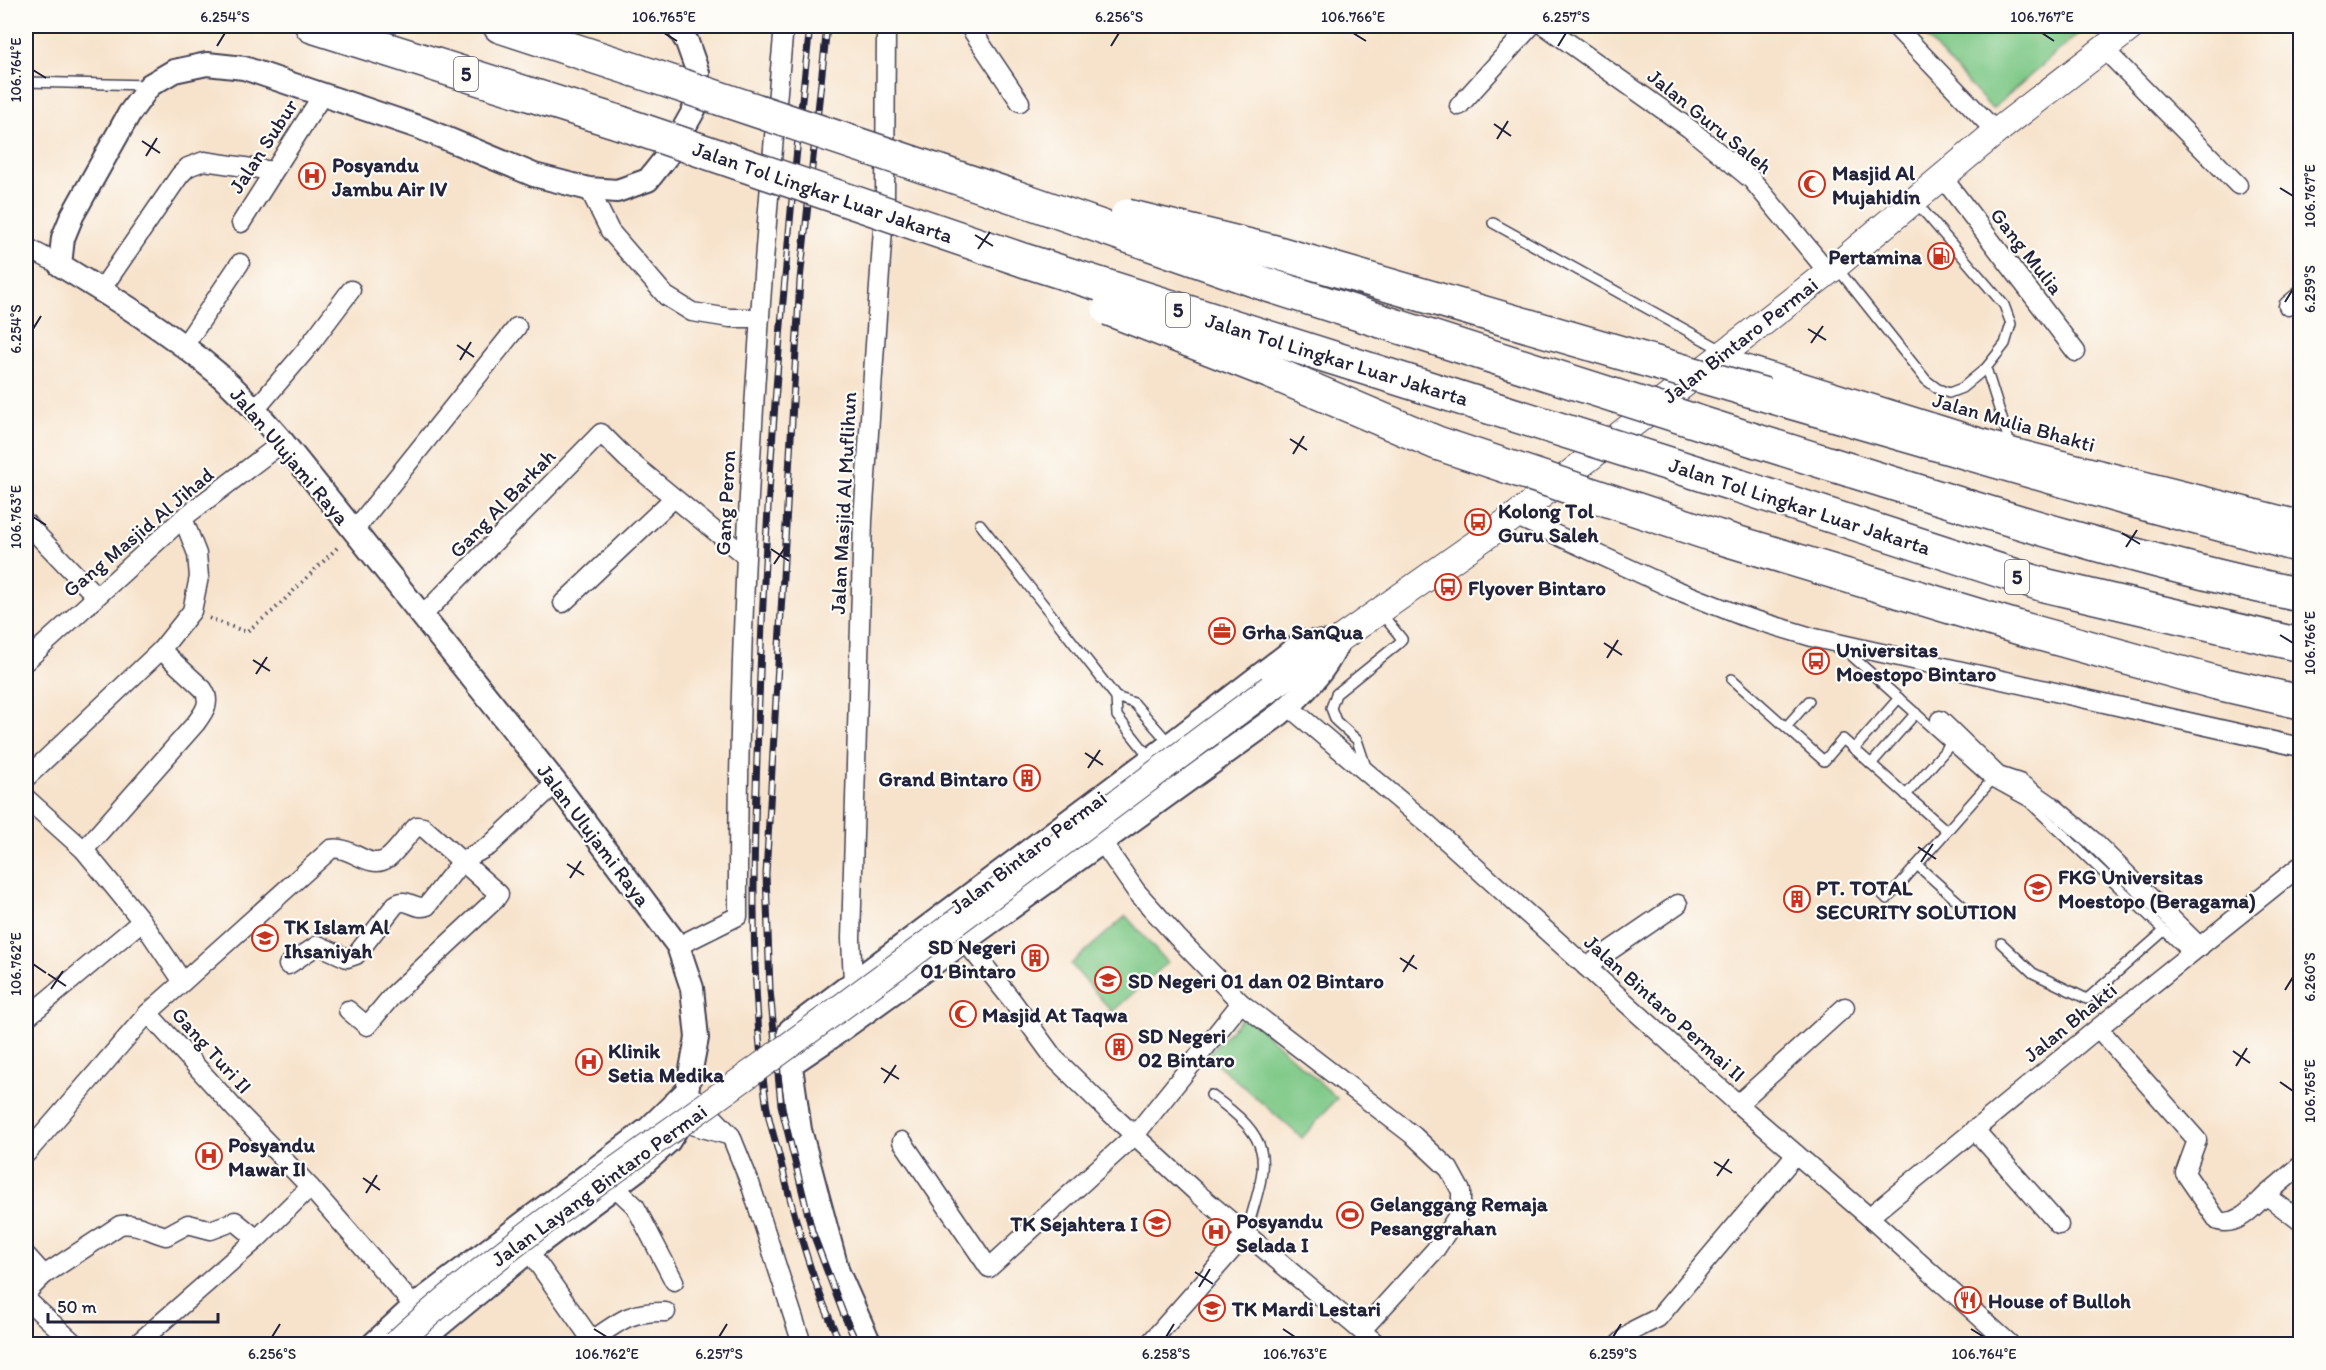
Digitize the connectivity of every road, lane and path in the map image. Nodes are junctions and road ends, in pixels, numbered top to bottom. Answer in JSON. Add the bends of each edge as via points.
{"nodes":[{"id":1,"x":312,"y":26,"type":"edge"},
{"id":2,"x":500,"y":26,"type":"edge"},
{"id":3,"x":677,"y":26,"type":"edge"},
{"id":4,"x":784,"y":26,"type":"edge"},
{"id":5,"x":886,"y":26,"type":"edge"},
{"id":6,"x":969,"y":26,"type":"edge"},
{"id":7,"x":1531,"y":26,"type":"edge"},
{"id":8,"x":1545,"y":26,"type":"edge"},
{"id":9,"x":1895,"y":26,"type":"edge"},
{"id":10,"x":2133,"y":26,"type":"edge"},
{"id":11,"x":2104,"y":49,"type":"junction"},
{"id":12,"x":26,"y":82,"type":"edge"},
{"id":13,"x":150,"y":85,"type":"junction"},
{"id":14,"x":323,"y":94,"type":"junction"},
{"id":15,"x":1020,"y":102,"type":"dead end"},
{"id":16,"x":1459,"y":106,"type":"dead end"},
{"id":17,"x":1996,"y":132,"type":"junction"},
{"id":18,"x":273,"y":171,"type":"junction"},
{"id":19,"x":1943,"y":178,"type":"junction"},
{"id":20,"x":2238,"y":185,"type":"dead end"},
{"id":21,"x":589,"y":189,"type":"junction"},
{"id":22,"x":1916,"y":201,"type":"junction"},
{"id":23,"x":1030,"y":202,"type":"junction"},
{"id":24,"x":241,"y":223,"type":"dead end"},
{"id":25,"x":1493,"y":223,"type":"dead end"},
{"id":26,"x":26,"y":247,"type":"edge"},
{"id":27,"x":1023,"y":260,"type":"junction"},
{"id":28,"x":240,"y":263,"type":"dead end"},
{"id":29,"x":60,"y":265,"type":"junction"},
{"id":30,"x":1832,"y":269,"type":"junction"},
{"id":31,"x":100,"y":290,"type":"junction"},
{"id":32,"x":351,"y":290,"type":"dead end"},
{"id":33,"x":760,"y":318,"type":"junction"},
{"id":34,"x":517,"y":327,"type":"dead end"},
{"id":35,"x":184,"y":346,"type":"junction"},
{"id":36,"x":2076,"y":352,"type":"dead end"},
{"id":37,"x":1722,"y":354,"type":"junction"},
{"id":38,"x":1986,"y":368,"type":"junction"},
{"id":39,"x":255,"y":410,"type":"junction"},
{"id":40,"x":283,"y":442,"type":"junction"},
{"id":41,"x":2011,"y":447,"type":"junction"},
{"id":42,"x":674,"y":498,"type":"junction"},
{"id":43,"x":1515,"y":516,"type":"junction"},
{"id":44,"x":183,"y":518,"type":"junction"},
{"id":45,"x":2301,"y":520,"type":"edge"},
{"id":46,"x":26,"y":523,"type":"edge"},
{"id":47,"x":980,"y":524,"type":"dead end"},
{"id":48,"x":353,"y":532,"type":"junction"},
{"id":49,"x":2301,"y":546,"type":"edge"},
{"id":50,"x":744,"y":555,"type":"junction"},
{"id":51,"x":2301,"y":595,"type":"edge"},
{"id":52,"x":95,"y":596,"type":"junction"},
{"id":53,"x":563,"y":603,"type":"dead end"},
{"id":54,"x":192,"y":611,"type":"junction"},
{"id":55,"x":1379,"y":612,"type":"junction"},
{"id":56,"x":422,"y":616,"type":"junction"},
{"id":57,"x":1338,"y":643,"type":"junction"},
{"id":58,"x":1838,"y":643,"type":"junction"},
{"id":59,"x":2301,"y":645,"type":"edge"},
{"id":60,"x":161,"y":650,"type":"junction"},
{"id":61,"x":26,"y":661,"type":"edge"},
{"id":62,"x":1732,"y":679,"type":"dead end"},
{"id":63,"x":1270,"y":688,"type":"joint"},
{"id":64,"x":1116,"y":697,"type":"junction"},
{"id":65,"x":1899,"y":698,"type":"junction"},
{"id":66,"x":1809,"y":701,"type":"dead end"},
{"id":67,"x":2301,"y":702,"type":"edge"},
{"id":68,"x":1288,"y":706,"type":"junction"},
{"id":69,"x":1916,"y":714,"type":"junction"},
{"id":70,"x":1940,"y":720,"type":"dead end"},
{"id":71,"x":1786,"y":727,"type":"junction"},
{"id":72,"x":1170,"y":744,"type":"junction"},
{"id":73,"x":1950,"y":745,"type":"junction"},
{"id":74,"x":2301,"y":747,"type":"edge"},
{"id":75,"x":1854,"y":749,"type":"junction"},
{"id":76,"x":1151,"y":759,"type":"junction"},
{"id":77,"x":1824,"y":761,"type":"junction"},
{"id":78,"x":1871,"y":764,"type":"junction"},
{"id":79,"x":1832,"y":768,"type":"dead end"},
{"id":80,"x":1369,"y":774,"type":"junction"},
{"id":81,"x":26,"y":778,"type":"edge"},
{"id":82,"x":1991,"y":781,"type":"junction"},
{"id":83,"x":556,"y":783,"type":"junction"},
{"id":84,"x":1906,"y":795,"type":"junction"},
{"id":85,"x":26,"y":798,"type":"edge"},
{"id":86,"x":1947,"y":831,"type":"junction"},
{"id":87,"x":1102,"y":842,"type":"junction"},
{"id":88,"x":84,"y":850,"type":"junction"},
{"id":89,"x":462,"y":861,"type":"junction"},
{"id":90,"x":1917,"y":865,"type":"junction"},
{"id":91,"x":2301,"y":866,"type":"edge"},
{"id":92,"x":1882,"y":894,"type":"dead end"},
{"id":93,"x":1678,"y":904,"type":"dead end"},
{"id":94,"x":1964,"y":907,"type":"dead end"},
{"id":95,"x":142,"y":921,"type":"junction"},
{"id":96,"x":2164,"y":931,"type":"junction"},
{"id":97,"x":2001,"y":943,"type":"dead end"},
{"id":98,"x":678,"y":946,"type":"junction"},
{"id":99,"x":970,"y":947,"type":"junction"},
{"id":100,"x":897,"y":949,"type":"junction"},
{"id":101,"x":2195,"y":951,"type":"junction"},
{"id":102,"x":288,"y":965,"type":"dead end"},
{"id":103,"x":1586,"y":967,"type":"junction"},
{"id":104,"x":916,"y":974,"type":"junction"},
{"id":105,"x":183,"y":982,"type":"junction"},
{"id":106,"x":853,"y":982,"type":"junction"},
{"id":107,"x":1241,"y":1003,"type":"junction"},
{"id":108,"x":1845,"y":1006,"type":"dead end"},
{"id":109,"x":348,"y":1010,"type":"dead end"},
{"id":110,"x":148,"y":1013,"type":"junction"},
{"id":111,"x":26,"y":1018,"type":"edge"},
{"id":112,"x":2098,"y":1028,"type":"junction"},
{"id":113,"x":790,"y":1065,"type":"junction"},
{"id":114,"x":688,"y":1090,"type":"junction"},
{"id":115,"x":1210,"y":1095,"type":"dead end"},
{"id":116,"x":1738,"y":1104,"type":"junction"},
{"id":117,"x":681,"y":1122,"type":"junction"},
{"id":118,"x":1974,"y":1129,"type":"junction"},
{"id":119,"x":1135,"y":1135,"type":"junction"},
{"id":120,"x":731,"y":1136,"type":"junction"},
{"id":121,"x":902,"y":1141,"type":"dead end"},
{"id":122,"x":26,"y":1154,"type":"edge"},
{"id":123,"x":1796,"y":1154,"type":"junction"},
{"id":124,"x":609,"y":1159,"type":"junction"},
{"id":125,"x":2301,"y":1166,"type":"edge"},
{"id":126,"x":637,"y":1170,"type":"junction"},
{"id":127,"x":615,"y":1186,"type":"junction"},
{"id":128,"x":310,"y":1187,"type":"junction"},
{"id":129,"x":2266,"y":1195,"type":"junction"},
{"id":130,"x":1869,"y":1217,"type":"junction"},
{"id":131,"x":2301,"y":1221,"type":"edge"},
{"id":132,"x":2059,"y":1226,"type":"dead end"},
{"id":133,"x":1245,"y":1234,"type":"junction"},
{"id":134,"x":257,"y":1239,"type":"junction"},
{"id":135,"x":529,"y":1251,"type":"junction"},
{"id":136,"x":26,"y":1255,"type":"edge"},
{"id":137,"x":44,"y":1275,"type":"junction"},
{"id":138,"x":674,"y":1281,"type":"dead end"},
{"id":139,"x":414,"y":1306,"type":"junction"},
{"id":140,"x":666,"y":1312,"type":"dead end"},
{"id":141,"x":1370,"y":1340,"type":"edge"},
{"id":142,"x":598,"y":1342,"type":"edge"},
{"id":143,"x":75,"y":1344,"type":"edge"},
{"id":144,"x":137,"y":1344,"type":"edge"},
{"id":145,"x":373,"y":1344,"type":"edge"},
{"id":146,"x":395,"y":1344,"type":"edge"},
{"id":147,"x":417,"y":1344,"type":"edge"},
{"id":148,"x":802,"y":1344,"type":"edge"},
{"id":149,"x":870,"y":1344,"type":"edge"},
{"id":150,"x":1149,"y":1344,"type":"edge"},
{"id":151,"x":1619,"y":1344,"type":"edge"},
{"id":152,"x":2010,"y":1344,"type":"edge"}],
"edges":[{"from":1,"to":27,"type":"highway","name":"Jalan Tol Lingkar Luar Jakarta","number":"5","bridge":true,"via":[[621,123]]},
{"from":2,"to":23,"type":"highway","bridge":true},
{"from":3,"to":21,"type":"street","via":[[698,73],[694,110],[671,151],[648,180],[617,191]]},
{"from":4,"to":33,"type":"street","name":"Gang Peron"},
{"from":5,"to":106,"type":"street","name":"Jalan Masjid Al Muflihun","via":[[885,199],[863,520]]},
{"from":6,"to":15,"type":"street"},
{"from":7,"to":16,"type":"street"},
{"from":8,"to":30,"type":"street","name":"Jalan Guru Saleh","via":[[1690,129],[1752,180]]},
{"from":9,"to":17,"type":"street"},
{"from":10,"to":11,"type":"main road","name":"Jalan Bintaro Permai"},
{"from":11,"to":17,"type":"main road","name":"Jalan Bintaro Permai"},
{"from":11,"to":20,"type":"street"},
{"from":12,"to":13,"type":"lane"},
{"from":13,"to":14,"type":"street","via":[[174,71],[207,64],[244,68]]},
{"from":13,"to":29,"type":"street","via":[[129,114],[72,216],[63,238]]},
{"from":14,"to":18,"type":"street","name":"Jalan Subur"},
{"from":14,"to":21,"type":"street","via":[[421,128],[534,175]]},
{"from":17,"to":19,"type":"main road","name":"Jalan Bintaro Permai"},
{"from":18,"to":24,"type":"street","name":"Jalan Subur"},
{"from":18,"to":31,"type":"street","via":[[204,161],[188,167]]},
{"from":19,"to":22,"type":"main road","name":"Jalan Bintaro Permai"},
{"from":19,"to":36,"type":"street","name":"Gang Mulia"},
{"from":21,"to":33,"type":"street","via":[[610,231],[666,296],[692,312]]},
{"from":22,"to":30,"type":"main road","name":"Jalan Bintaro Permai"},
{"from":22,"to":38,"type":"lane","via":[[2004,305],[2011,324],[2006,344]]},
{"from":23,"to":49,"type":"highway","bridge":true,"via":[[1132,217],[1275,252]]},
{"from":23,"to":51,"type":"highway","bridge":true,"via":[[1268,285],[2061,535]]},
{"from":25,"to":37,"type":"lane"},
{"from":26,"to":29,"type":"street"},
{"from":27,"to":59,"type":"highway","name":"Jalan Tol Lingkar Luar Jakarta","number":"5","bridge":true,"via":[[2044,585]]},
{"from":27,"to":67,"type":"highway","bridge":true,"via":[[1086,300],[1437,443],[1719,537],[2034,632]]},
{"from":28,"to":35,"type":"street"},
{"from":29,"to":31,"type":"street","name":"Jalan Ulujami Raya"},
{"from":30,"to":37,"type":"main road","name":"Jalan Bintaro Permai"},
{"from":30,"to":38,"type":"lane","via":[[1926,380],[1938,389],[1949,393],[1962,388]]},
{"from":31,"to":35,"type":"street","name":"Jalan Ulujami Raya"},
{"from":32,"to":39,"type":"street"},
{"from":33,"to":50,"type":"street","name":"Gang Peron"},
{"from":34,"to":48,"type":"street"},
{"from":35,"to":39,"type":"street","name":"Jalan Ulujami Raya"},
{"from":37,"to":41,"type":"street","name":"Jalan Mulia Bhakti"},
{"from":37,"to":43,"type":"main road","name":"Jalan Bintaro Permai"},
{"from":38,"to":41,"type":"lane"},
{"from":39,"to":40,"type":"street","name":"Jalan Ulujami Raya"},
{"from":40,"to":44,"type":"street","name":"Gang Masjid Al Jihad"},
{"from":40,"to":48,"type":"street","name":"Jalan Ulujami Raya"},
{"from":41,"to":45,"type":"street","name":"Jalan Mulia Bhakti"},
{"from":42,"to":50,"type":"street"},
{"from":42,"to":53,"type":"street"},
{"from":42,"to":56,"type":"street","name":"Gang Al Barkah","via":[[601,433]]},
{"from":43,"to":55,"type":"main road","name":"Jalan Bintaro Permai"},
{"from":43,"to":58,"type":"street","via":[[1722,608]]},
{"from":44,"to":52,"type":"street","name":"Gang Masjid Al Jihad"},
{"from":44,"to":54,"type":"street","via":[[197,554],[199,577]]},
{"from":46,"to":52,"type":"street"},
{"from":47,"to":64,"type":"lane"},
{"from":48,"to":54,"type":"path","via":[[273,611],[246,632]]},
{"from":48,"to":56,"type":"street","name":"Jalan Ulujami Raya"},
{"from":50,"to":98,"type":"street","name":"Gang Peron","via":[[738,916]]},
{"from":52,"to":61,"type":"street","name":"Gang Masjid Al Jihad"},
{"from":54,"to":60,"type":"street"},
{"from":55,"to":57,"type":"main road","name":"Jalan Bintaro Permai"},
{"from":55,"to":80,"type":"lane","via":[[1402,639],[1336,694],[1331,708],[1336,721],[1357,740]]},
{"from":56,"to":83,"type":"street","name":"Jalan Ulujami Raya"},
{"from":57,"to":63,"type":"main road","name":"Jalan Bintaro Permai"},
{"from":57,"to":68,"type":"street","name":"Jalan Bintaro Permai","via":[[1329,663]]},
{"from":57,"to":72,"type":"street","name":"Jalan Bintaro Permai","via":[[1303,642]]},
{"from":58,"to":65,"type":"lane"},
{"from":58,"to":74,"type":"street"},
{"from":60,"to":81,"type":"street"},
{"from":60,"to":88,"type":"street","via":[[203,689],[208,696],[207,705],[196,723]]},
{"from":62,"to":71,"type":"lane"},
{"from":63,"to":146,"type":"main road","name":"Jalan Layang Bintaro Permai","bridge":true,"via":[[863,992],[535,1230]]},
{"from":64,"to":72,"type":"lane","via":[[1134,703]]},
{"from":64,"to":76,"type":"lane","via":[[1117,716]]},
{"from":65,"to":69,"type":"lane"},
{"from":65,"to":75,"type":"lane"},
{"from":66,"to":71,"type":"lane"},
{"from":68,"to":80,"type":"street","name":"Jalan Bintaro Permai II"},
{"from":68,"to":87,"type":"street","name":"Jalan Bintaro Permai"},
{"from":69,"to":73,"type":"lane"},
{"from":69,"to":78,"type":"lane"},
{"from":70,"to":101,"type":"street","via":[[1998,776],[2019,783],[2092,840]]},
{"from":71,"to":77,"type":"lane"},
{"from":72,"to":76,"type":"street","name":"Jalan Bintaro Permai"},
{"from":73,"to":82,"type":"lane"},
{"from":73,"to":84,"type":"lane"},
{"from":75,"to":77,"type":"lane","via":[[1843,739]]},
{"from":75,"to":78,"type":"lane"},
{"from":76,"to":100,"type":"street","name":"Jalan Bintaro Permai"},
{"from":77,"to":79,"type":"lane"},
{"from":78,"to":84,"type":"lane"},
{"from":80,"to":103,"type":"street","name":"Jalan Bintaro Permai II"},
{"from":82,"to":86,"type":"lane"},
{"from":82,"to":96,"type":"lane","via":[[2030,802]]},
{"from":83,"to":89,"type":"street","via":[[489,846]]},
{"from":83,"to":98,"type":"street","name":"Jalan Ulujami Raya"},
{"from":84,"to":86,"type":"lane"},
{"from":85,"to":88,"type":"street","name":"Gang Turi II"},
{"from":86,"to":90,"type":"lane"},
{"from":87,"to":99,"type":"street","name":"Jalan Bintaro Permai"},
{"from":87,"to":107,"type":"street","via":[[1136,891]]},
{"from":88,"to":95,"type":"street","name":"Gang Turi II"},
{"from":89,"to":102,"type":"street","via":[[424,908],[406,901],[395,905],[356,955],[347,958],[318,945]]},
{"from":89,"to":105,"type":"street","via":[[420,826],[383,861],[331,849]]},
{"from":89,"to":109,"type":"street","via":[[499,894],[495,900],[392,996],[367,1026]]},
{"from":90,"to":92,"type":"lane","via":[[1887,899]]},
{"from":90,"to":94,"type":"lane"},
{"from":91,"to":101,"type":"street","name":"Jalan Bhakti"},
{"from":93,"to":103,"type":"street"},
{"from":95,"to":105,"type":"street","name":"Gang Turi II"},
{"from":95,"to":111,"type":"street"},
{"from":96,"to":97,"type":"lane","via":[[2087,999],[2033,973]]},
{"from":96,"to":101,"type":"lane"},
{"from":98,"to":114,"type":"street","name":"Jalan Ulujami Raya","via":[[692,988],[697,1038]]},
{"from":99,"to":104,"type":"street","name":"Jalan Bintaro Permai"},
{"from":99,"to":119,"type":"street","via":[[1054,1058]]},
{"from":100,"to":104,"type":"street","via":[[899,968]]},
{"from":100,"to":106,"type":"street","name":"Jalan Bintaro Permai"},
{"from":101,"to":112,"type":"street","name":"Jalan Bhakti"},
{"from":103,"to":116,"type":"street","name":"Jalan Bintaro Permai II"},
{"from":104,"to":113,"type":"street","name":"Jalan Bintaro Permai"},
{"from":105,"to":110,"type":"street","name":"Gang Turi II"},
{"from":106,"to":113,"type":"street","name":"Jalan Bintaro Permai","via":[[790,1030]]},
{"from":107,"to":119,"type":"street"},
{"from":107,"to":141,"type":"street","via":[[1439,1157],[1461,1191],[1461,1211],[1451,1229]]},
{"from":108,"to":116,"type":"street"},
{"from":110,"to":122,"type":"street"},
{"from":110,"to":128,"type":"street","name":"Gang Turi II"},
{"from":112,"to":118,"type":"street","name":"Jalan Bhakti"},
{"from":112,"to":129,"type":"street","via":[[2197,1140],[2185,1173],[2218,1221],[2238,1219]]},
{"from":113,"to":149,"type":"street","via":[[800,1130],[838,1272]]},
{"from":114,"to":117,"type":"street"},
{"from":114,"to":120,"type":"street"},
{"from":114,"to":124,"type":"street","via":[[656,1123]]},
{"from":115,"to":133,"type":"lane","via":[[1239,1118],[1261,1145],[1261,1183]]},
{"from":116,"to":123,"type":"street","name":"Jalan Bintaro Permai II"},
{"from":117,"to":120,"type":"street"},
{"from":117,"to":126,"type":"street","via":[[669,1141]]},
{"from":118,"to":130,"type":"street","name":"Jalan Bhakti"},
{"from":118,"to":132,"type":"street"},
{"from":119,"to":121,"type":"street","via":[[989,1268]]},
{"from":119,"to":133,"type":"street"},
{"from":120,"to":148,"type":"street"},
{"from":123,"to":130,"type":"street","name":"Jalan Bintaro Permai II"},
{"from":123,"to":151,"type":"street","via":[[1658,1318],[1634,1330]]},
{"from":124,"to":126,"type":"street","via":[[617,1159],[624,1169]]},
{"from":124,"to":127,"type":"street","via":[[616,1174]]},
{"from":124,"to":139,"type":"street"},
{"from":125,"to":129,"type":"street"},
{"from":126,"to":127,"type":"street"},
{"from":127,"to":135,"type":"street"},
{"from":127,"to":138,"type":"street","via":[[635,1206]]},
{"from":128,"to":134,"type":"street"},
{"from":128,"to":139,"type":"street","name":"Gang Turi II"},
{"from":129,"to":131,"type":"street"},
{"from":130,"to":152,"type":"street","name":"Jalan Bintaro Permai II"},
{"from":133,"to":141,"type":"street"},
{"from":133,"to":150,"type":"street"},
{"from":134,"to":137,"type":"street","via":[[236,1221],[211,1230],[188,1224],[166,1236],[147,1228],[120,1225]]},
{"from":134,"to":144,"type":"street"},
{"from":135,"to":142,"type":"street","via":[[586,1332]]},
{"from":135,"to":147,"type":"street"},
{"from":136,"to":137,"type":"street"},
{"from":137,"to":143,"type":"street","via":[[29,1290],[27,1300]]},
{"from":139,"to":145,"type":"street"},
{"from":140,"to":142,"type":"street","via":[[638,1312],[616,1323]]}]}
